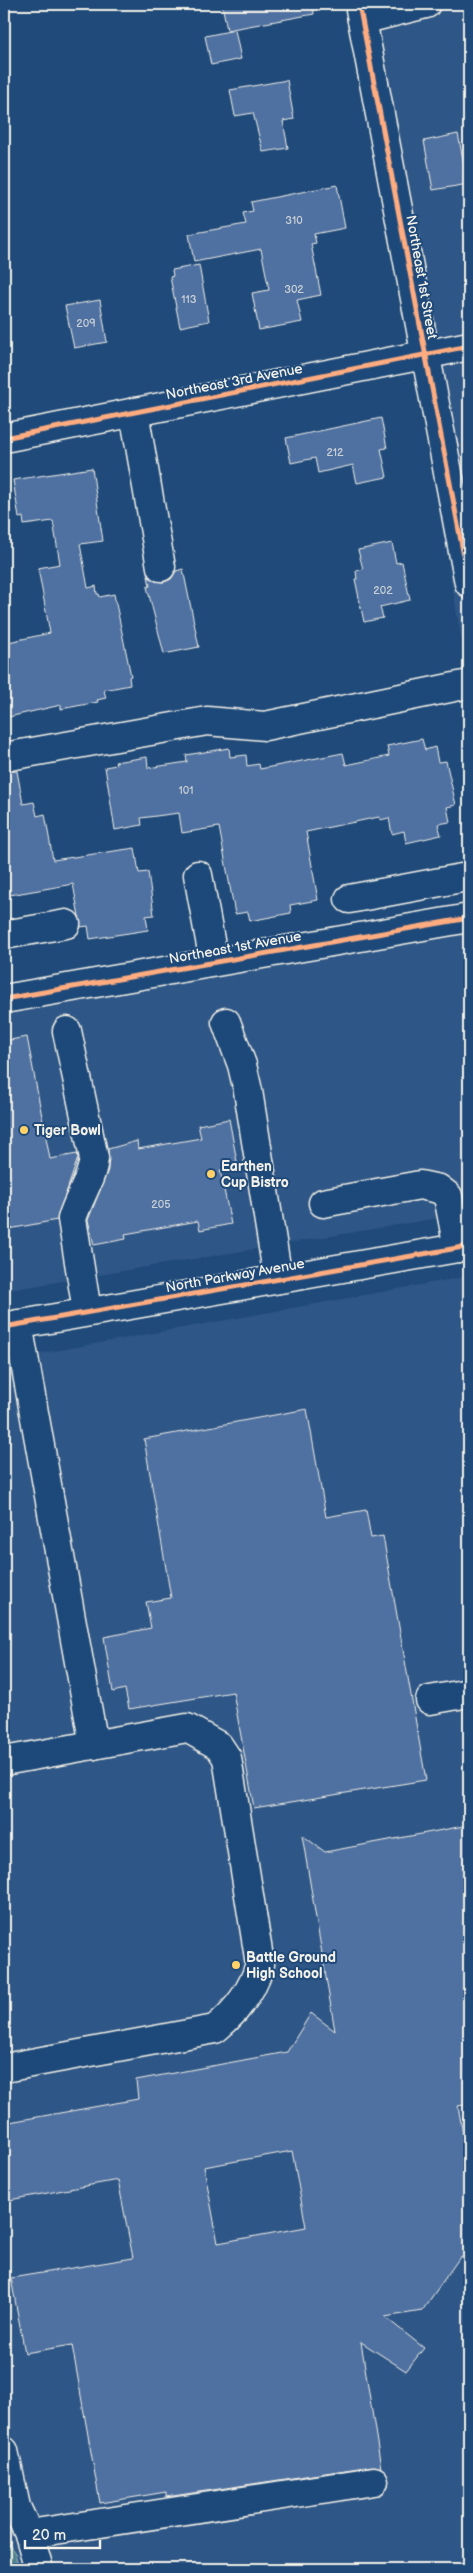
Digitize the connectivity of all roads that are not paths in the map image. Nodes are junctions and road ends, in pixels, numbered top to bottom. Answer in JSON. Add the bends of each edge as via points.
{"nodes":[{"id":1,"x":426,"y":4,"type":"edge"},
{"id":2,"x":361,"y":12,"type":"edge"},
{"id":3,"x":469,"y":346,"type":"edge"},
{"id":4,"x":425,"y":355,"type":"junction"},
{"id":5,"x":134,"y":412,"type":"junction"},
{"id":6,"x":4,"y":438,"type":"edge"},
{"id":7,"x":161,"y":567,"type":"dead end"},
{"id":8,"x":469,"y":583,"type":"edge"},
{"id":9,"x":469,"y":684,"type":"edge"},
{"id":10,"x":4,"y":758,"type":"edge"},
{"id":11,"x":198,"y":875,"type":"dead end"},
{"id":12,"x":468,"y":877,"type":"dead end"},
{"id":13,"x":385,"y":892,"type":"junction"},
{"id":14,"x":349,"y":899,"type":"dead end"},
{"id":15,"x":469,"y":918,"type":"edge"},
{"id":16,"x":66,"y":924,"type":"dead end"},
{"id":17,"x":392,"y":932,"type":"junction"},
{"id":18,"x":4,"y":935,"type":"edge"},
{"id":19,"x":214,"y":962,"type":"junction"},
{"id":20,"x":4,"y":999,"type":"edge"},
{"id":21,"x":226,"y":1022,"type":"dead end"},
{"id":22,"x":67,"y":1032,"type":"dead end"},
{"id":23,"x":323,"y":1203,"type":"dead end"},
{"id":24,"x":464,"y":1247,"type":"edge"},
{"id":25,"x":278,"y":1279,"type":"junction"},
{"id":26,"x":87,"y":1311,"type":"junction"},
{"id":27,"x":11,"y":1325,"type":"edge"},
{"id":28,"x":469,"y":1693,"type":"edge"},
{"id":29,"x":430,"y":1700,"type":"dead end"},
{"id":30,"x":94,"y":1745,"type":"junction"},
{"id":31,"x":4,"y":1761,"type":"edge"},
{"id":32,"x":4,"y":2068,"type":"edge"},
{"id":33,"x":4,"y":2451,"type":"edge"},
{"id":34,"x":374,"y":2481,"type":"dead end"},
{"id":35,"x":29,"y":2534,"type":"junction"},
{"id":36,"x":39,"y":2569,"type":"edge"}],
"edges":[{"from":1,"to":2,"type":"street"},
{"from":2,"to":4,"type":"street","name":"Northeast 1st Street"},
{"from":3,"to":4,"type":"street","name":"Northeast 3rd Avenue"},
{"from":4,"to":5,"type":"street","name":"Northeast 3rd Avenue"},
{"from":4,"to":8,"type":"street","name":"Northeast 1st Street"},
{"from":5,"to":6,"type":"street","name":"Northeast 3rd Avenue"},
{"from":5,"to":7,"type":"street"},
{"from":9,"to":10,"type":"street","via":[[265,726],[207,721]]},
{"from":11,"to":19,"type":"street"},
{"from":12,"to":13,"type":"street"},
{"from":13,"to":14,"type":"street"},
{"from":13,"to":17,"type":"street"},
{"from":15,"to":17,"type":"street","name":"Northeast 1st Avenue"},
{"from":16,"to":18,"type":"street"},
{"from":17,"to":19,"type":"street","name":"Northeast 1st Avenue"},
{"from":19,"to":20,"type":"street","name":"Northeast 1st Avenue"},
{"from":21,"to":25,"type":"street","via":[[248,1091]]},
{"from":22,"to":26,"type":"street","via":[[94,1158],[93,1172],[72,1219]]},
{"from":23,"to":24,"type":"street","via":[[420,1185],[439,1189],[448,1196]]},
{"from":24,"to":25,"type":"street","name":"North Parkway Avenue"},
{"from":25,"to":26,"type":"street","name":"North Parkway Avenue"},
{"from":26,"to":27,"type":"street","name":"North Parkway Avenue"},
{"from":27,"to":30,"type":"street"},
{"from":28,"to":29,"type":"street"},
{"from":30,"to":31,"type":"street"},
{"from":30,"to":32,"type":"street","via":[[187,1728],[219,1746],[227,1758],[260,1964],[255,1983],[228,2019],[215,2029]]},
{"from":33,"to":35,"type":"street","via":[[16,2506]]},
{"from":34,"to":35,"type":"street"},
{"from":35,"to":36,"type":"street"}]}
